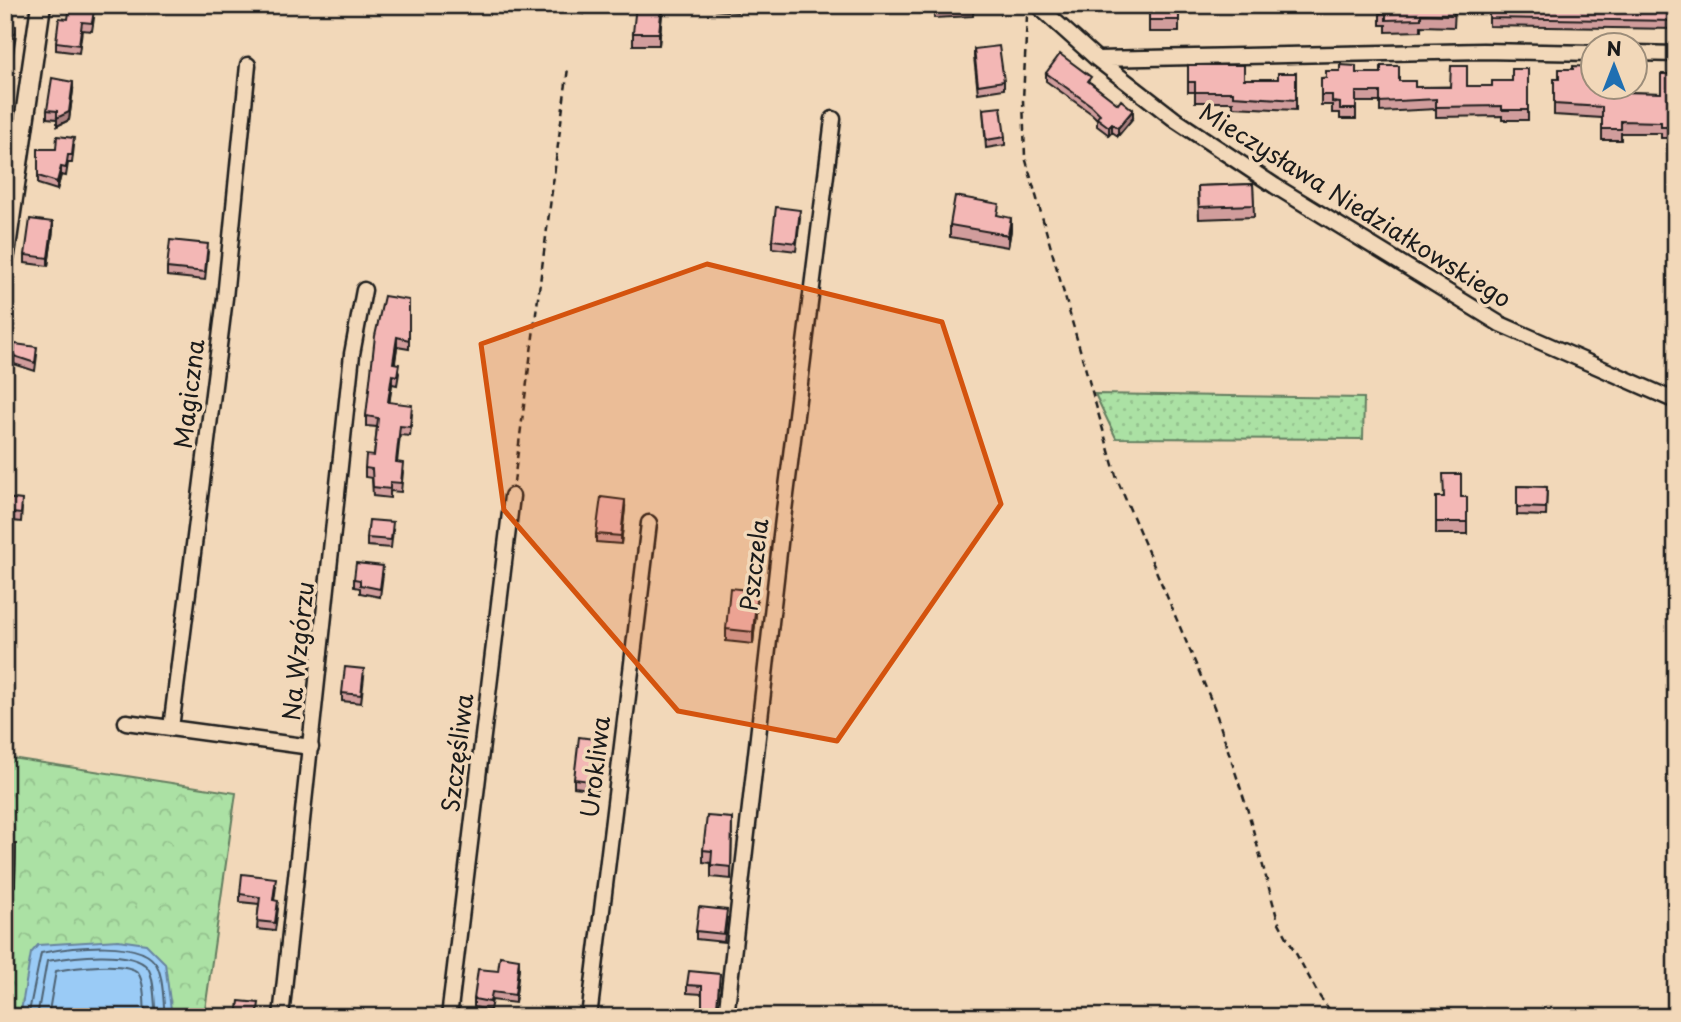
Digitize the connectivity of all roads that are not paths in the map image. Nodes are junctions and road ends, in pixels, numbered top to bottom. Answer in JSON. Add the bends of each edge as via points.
{"nodes":[{"id":1,"x":41,"y":5,"type":"edge"},
{"id":2,"x":1037,"y":5,"type":"edge"},
{"id":3,"x":1580,"y":52,"type":"edge"},
{"id":4,"x":1650,"y":53,"type":"edge"},
{"id":5,"x":1676,"y":54,"type":"edge"},
{"id":6,"x":1097,"y":58,"type":"junction"},
{"id":7,"x":247,"y":65,"type":"dead end"},
{"id":8,"x":833,"y":119,"type":"dead end"},
{"id":9,"x":5,"y":254,"type":"edge"},
{"id":10,"x":364,"y":290,"type":"dead end"},
{"id":11,"x":1676,"y":401,"type":"edge"},
{"id":12,"x":512,"y":496,"type":"road end"},
{"id":13,"x":649,"y":523,"type":"dead end"},
{"id":14,"x":126,"y":722,"type":"dead end"},
{"id":15,"x":171,"y":728,"type":"junction"},
{"id":16,"x":311,"y":747,"type":"junction"},
{"id":17,"x":281,"y":1017,"type":"edge"},
{"id":18,"x":449,"y":1017,"type":"edge"},
{"id":19,"x":589,"y":1017,"type":"edge"},
{"id":20,"x":726,"y":1017,"type":"edge"}],
"edges":[{"from":1,"to":9,"type":"street"},
{"from":2,"to":6,"type":"street","name":"Mieczysława Niedziałkowskiego"},
{"from":3,"to":6,"type":"street"},
{"from":4,"to":5,"type":"street"},
{"from":6,"to":11,"type":"street","name":"Mieczysława Niedziałkowskiego","via":[[1177,121],[1264,179],[1500,324]]},
{"from":7,"to":15,"type":"street","name":"Magiczna","via":[[223,312]]},
{"from":8,"to":20,"type":"street","name":"Pszczela"},
{"from":10,"to":16,"type":"street","name":"Na Wzgórzu","via":[[352,354]]},
{"from":12,"to":18,"type":"street","name":"Szczęśliwa"},
{"from":13,"to":19,"type":"street","name":"Urokliwa"},
{"from":14,"to":15,"type":"street"},
{"from":15,"to":16,"type":"street"},
{"from":16,"to":17,"type":"street","name":"Na Wzgórzu"}]}
